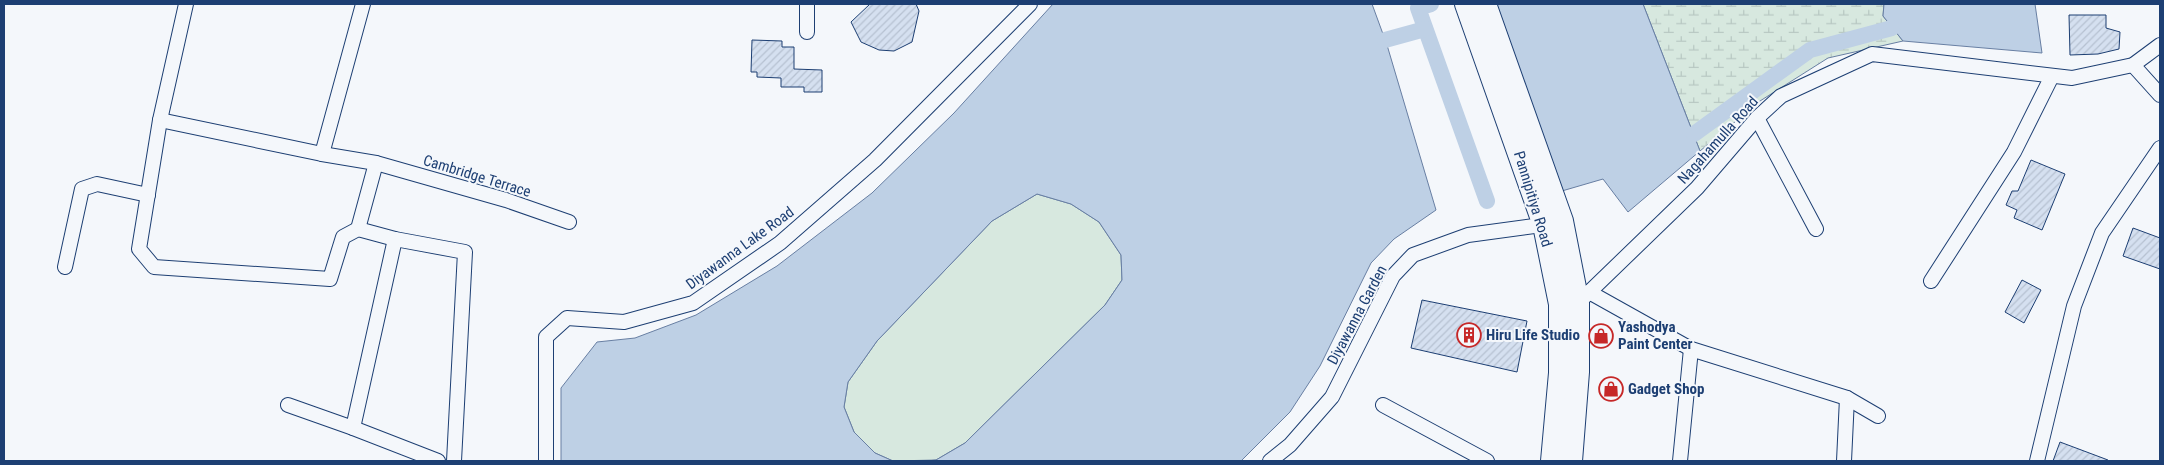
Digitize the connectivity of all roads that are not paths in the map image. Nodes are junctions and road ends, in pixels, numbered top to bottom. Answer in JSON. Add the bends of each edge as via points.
{"nodes":[{"id":1,"x":186,"y":4,"type":"edge"},
{"id":2,"x":362,"y":4,"type":"edge"},
{"id":3,"x":807,"y":4,"type":"edge"},
{"id":4,"x":1030,"y":4,"type":"edge"},
{"id":5,"x":1466,"y":4,"type":"edge"},
{"id":6,"x":1485,"y":4,"type":"edge"},
{"id":7,"x":807,"y":32,"type":"dead end"},
{"id":8,"x":2160,"y":45,"type":"edge"},
{"id":9,"x":2133,"y":65,"type":"junction"},
{"id":10,"x":2052,"y":76,"type":"junction"},
{"id":11,"x":2160,"y":95,"type":"edge"},
{"id":12,"x":1757,"y":118,"type":"junction"},
{"id":13,"x":160,"y":120,"type":"junction"},
{"id":14,"x":2160,"y":148,"type":"edge"},
{"id":15,"x":322,"y":154,"type":"junction"},
{"id":16,"x":376,"y":163,"type":"junction"},
{"id":17,"x":148,"y":195,"type":"junction"},
{"id":18,"x":569,"y":222,"type":"dead end"},
{"id":19,"x":1553,"y":223,"type":"junction"},
{"id":20,"x":358,"y":229,"type":"junction"},
{"id":21,"x":1816,"y":229,"type":"dead end"},
{"id":22,"x":395,"y":239,"type":"junction"},
{"id":23,"x":65,"y":267,"type":"dead end"},
{"id":24,"x":1931,"y":281,"type":"dead end"},
{"id":25,"x":1576,"y":300,"type":"junction"},
{"id":26,"x":1690,"y":349,"type":"junction"},
{"id":27,"x":1847,"y":398,"type":"junction"},
{"id":28,"x":288,"y":405,"type":"dead end"},
{"id":29,"x":1384,"y":405,"type":"dead end"},
{"id":30,"x":1878,"y":416,"type":"dead end"},
{"id":31,"x":354,"y":428,"type":"junction"},
{"id":32,"x":438,"y":461,"type":"edge"},
{"id":33,"x":454,"y":461,"type":"edge"},
{"id":34,"x":546,"y":461,"type":"edge"},
{"id":35,"x":1270,"y":461,"type":"edge"},
{"id":36,"x":1486,"y":461,"type":"edge"},
{"id":37,"x":1552,"y":461,"type":"edge"},
{"id":38,"x":1571,"y":461,"type":"edge"},
{"id":39,"x":1680,"y":461,"type":"edge"},
{"id":40,"x":1844,"y":461,"type":"edge"},
{"id":41,"x":2037,"y":461,"type":"edge"}],
"edges":[{"from":1,"to":13,"type":"street"},
{"from":2,"to":15,"type":"street"},
{"from":3,"to":7,"type":"street"},
{"from":4,"to":34,"type":"street","name":"Diyawanna Lake Road","via":[[875,160],[780,243],[693,303],[624,322],[567,318],[557,326],[546,337]]},
{"from":5,"to":19,"type":"main road","name":"Pannipitiya Road"},
{"from":6,"to":19,"type":"main road","name":"Pannipitiya Road"},
{"from":8,"to":9,"type":"street","name":"Nagahamulla Road"},
{"from":9,"to":10,"type":"street","name":"Nagahamulla Road","via":[[2072,78]]},
{"from":9,"to":11,"type":"street"},
{"from":10,"to":12,"type":"street","name":"Nagahamulla Road","via":[[1872,54],[1781,96]]},
{"from":10,"to":24,"type":"street","via":[[2014,152]]},
{"from":12,"to":21,"type":"street"},
{"from":12,"to":25,"type":"street","name":"Nagahamulla Road","via":[[1697,188]]},
{"from":13,"to":15,"type":"street","name":"Cambridge Terrace"},
{"from":13,"to":17,"type":"street"},
{"from":14,"to":41,"type":"street","via":[[2102,233],[2074,306]]},
{"from":15,"to":16,"type":"street","name":"Cambridge Terrace"},
{"from":16,"to":18,"type":"street","name":"Cambridge Terrace","via":[[506,200]]},
{"from":16,"to":20,"type":"street"},
{"from":17,"to":20,"type":"street","via":[[139,249],[154,267],[330,278],[343,237]]},
{"from":17,"to":23,"type":"street","via":[[97,184],[82,189]]},
{"from":19,"to":25,"type":"main road","name":"Pannipitiya Road"},
{"from":19,"to":35,"type":"street","name":"Diyawanna Garden","via":[[1468,235],[1413,255],[1393,276],[1332,398]]},
{"from":20,"to":22,"type":"street"},
{"from":22,"to":31,"type":"street"},
{"from":22,"to":33,"type":"street","via":[[465,252]]},
{"from":25,"to":26,"type":"street"},
{"from":25,"to":37,"type":"main road","name":"Pannipitiya Road","via":[[1560,372]]},
{"from":25,"to":38,"type":"main road","name":"Pannipitiya Road","via":[[1578,372]]},
{"from":26,"to":27,"type":"street"},
{"from":26,"to":39,"type":"street"},
{"from":27,"to":30,"type":"street"},
{"from":27,"to":40,"type":"street"},
{"from":28,"to":31,"type":"street"},
{"from":29,"to":36,"type":"street"},
{"from":31,"to":32,"type":"street"}]}
